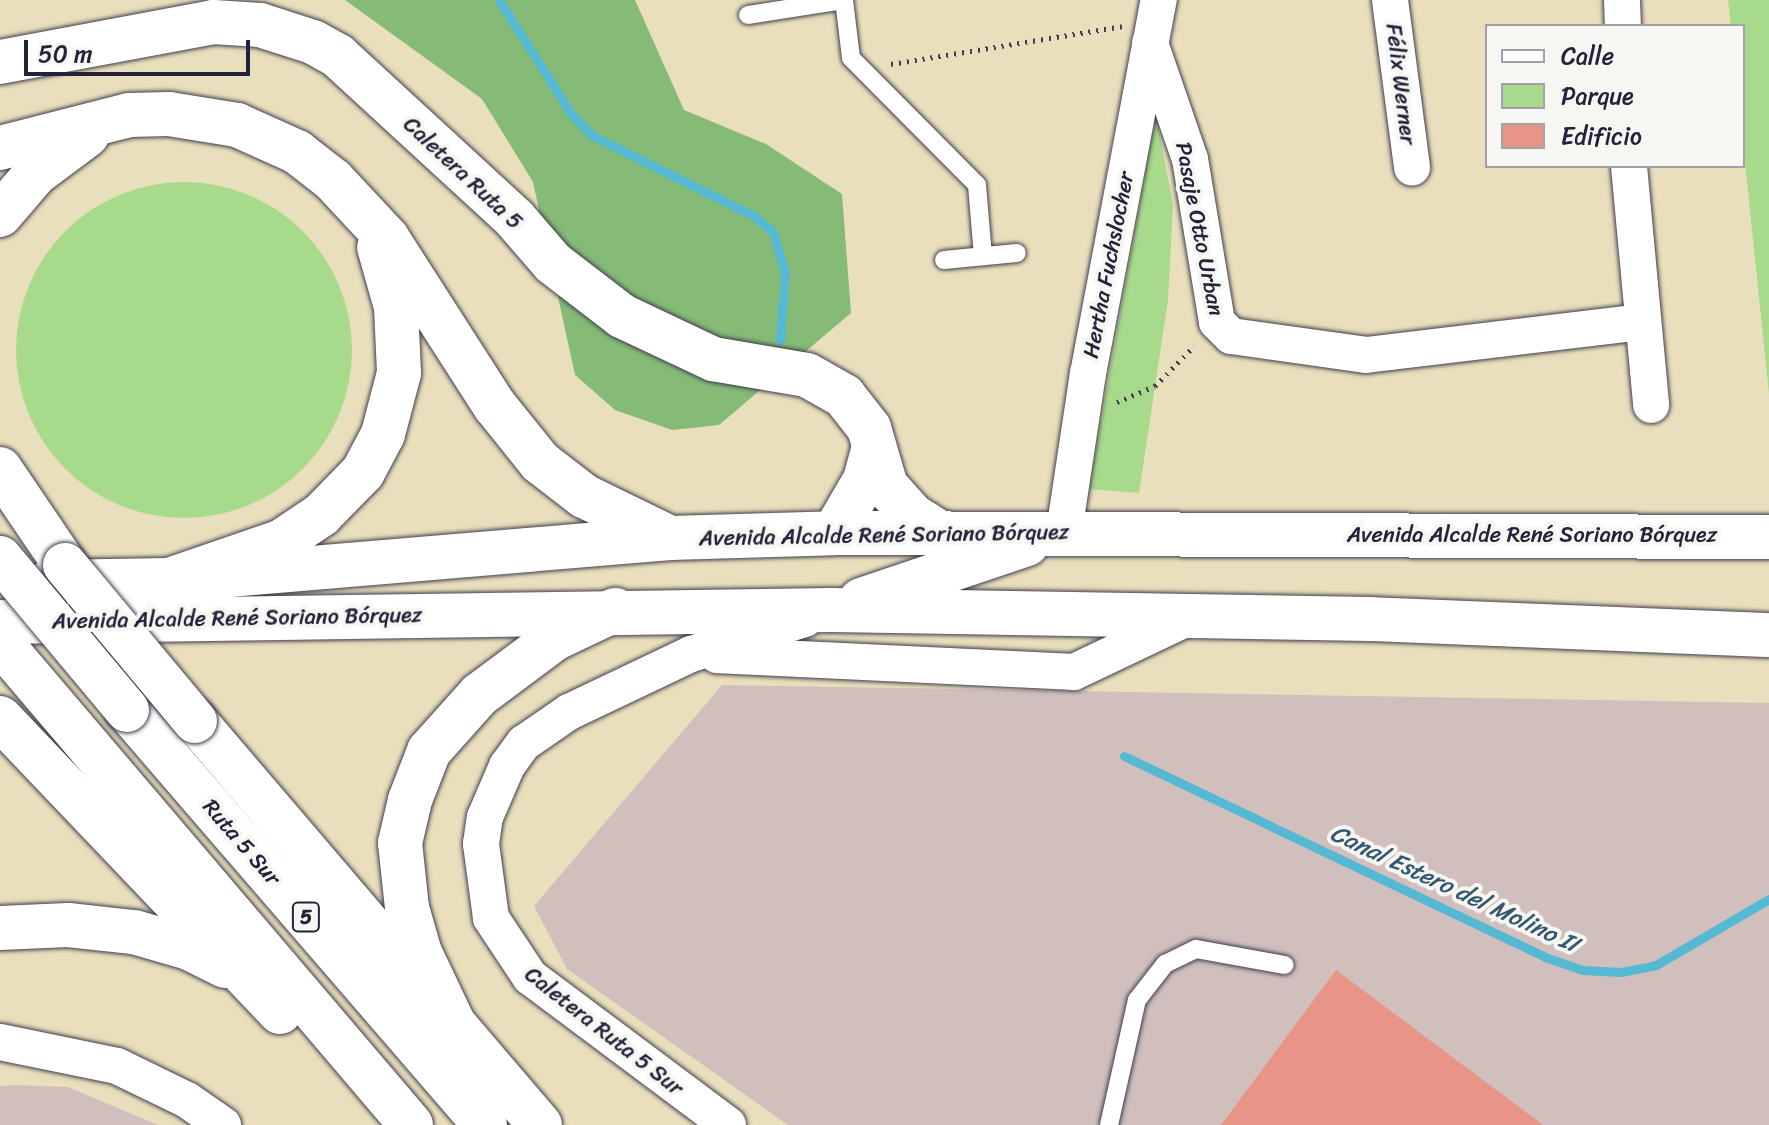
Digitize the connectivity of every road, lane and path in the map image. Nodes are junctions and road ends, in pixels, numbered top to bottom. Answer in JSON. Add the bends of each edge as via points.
{"nodes":[{"id":1,"x":844,"y":0,"type":"edge"},
{"id":2,"x":1390,"y":0,"type":"edge"},
{"id":3,"x":1622,"y":0,"type":"edge"},
{"id":4,"x":748,"y":15,"type":"dead end"},
{"id":5,"x":1154,"y":21,"type":"edge"},
{"id":6,"x":1623,"y":24,"type":"edge"},
{"id":7,"x":0,"y":62,"type":"edge"},
{"id":8,"x":862,"y":68,"type":"junction"},
{"id":9,"x":129,"y":115,"type":"junction"},
{"id":10,"x":0,"y":148,"type":"edge"},
{"id":11,"x":1412,"y":168,"type":"dead end"},
{"id":12,"x":1629,"y":168,"type":"edge"},
{"id":13,"x":353,"y":199,"type":"junction"},
{"id":14,"x":0,"y":215,"type":"edge"},
{"id":15,"x":1017,"y":253,"type":"dead end"},
{"id":16,"x":983,"y":256,"type":"junction"},
{"id":17,"x":944,"y":260,"type":"dead end"},
{"id":18,"x":1217,"y":322,"type":"junction"},
{"id":19,"x":1641,"y":322,"type":"junction"},
{"id":20,"x":1651,"y":405,"type":"dead end"},
{"id":21,"x":1081,"y":417,"type":"junction"},
{"id":22,"x":872,"y":453,"type":"junction"},
{"id":23,"x":0,"y":469,"type":"edge"},
{"id":24,"x":1064,"y":532,"type":"junction"},
{"id":25,"x":834,"y":533,"type":"junction"},
{"id":26,"x":940,"y":533,"type":"junction"},
{"id":27,"x":1769,"y":537,"type":"edge"},
{"id":28,"x":670,"y":538,"type":"junction"},
{"id":29,"x":0,"y":558,"type":"edge"},
{"id":30,"x":169,"y":580,"type":"junction"},
{"id":31,"x":0,"y":583,"type":"edge"},
{"id":32,"x":615,"y":610,"type":"junction"},
{"id":33,"x":831,"y":610,"type":"junction"},
{"id":34,"x":1192,"y":616,"type":"junction"},
{"id":35,"x":7,"y":629,"type":"edge"},
{"id":36,"x":1769,"y":635,"type":"edge"},
{"id":37,"x":691,"y":654,"type":"junction"},
{"id":38,"x":6,"y":725,"type":"edge"},
{"id":39,"x":0,"y":928,"type":"edge"},
{"id":40,"x":1285,"y":965,"type":"dead end"},
{"id":41,"x":250,"y":982,"type":"junction"},
{"id":42,"x":459,"y":1035,"type":"junction"},
{"id":43,"x":0,"y":1042,"type":"edge"},
{"id":44,"x":223,"y":1125,"type":"edge"},
{"id":45,"x":395,"y":1125,"type":"edge"},
{"id":46,"x":411,"y":1125,"type":"edge"},
{"id":47,"x":485,"y":1125,"type":"edge"},
{"id":48,"x":540,"y":1125,"type":"edge"},
{"id":49,"x":728,"y":1125,"type":"edge"},
{"id":50,"x":1109,"y":1125,"type":"edge"}],
"edges":[{"from":1,"to":4,"type":"lane"},
{"from":1,"to":8,"type":"lane","via":[[851,58]]},
{"from":2,"to":11,"type":"street","name":"Félix Werner"},
{"from":3,"to":6,"type":"street"},
{"from":5,"to":8,"type":"path"},
{"from":5,"to":18,"type":"street","name":"Pasaje Otto Urban","via":[[1190,159]]},
{"from":5,"to":21,"type":"street","name":"Hertha Fuchslocher"},
{"from":7,"to":22,"type":"main road","name":"Caletera Ruta 5","via":[[213,22],[260,25],[313,42],[338,56],[587,291],[642,327],[703,355],[827,384],[859,412],[869,428]]},
{"from":8,"to":16,"type":"lane","via":[[977,185]]},
{"from":9,"to":10,"type":"main road"},
{"from":9,"to":13,"type":"main road","via":[[199,117],[254,131],[318,166]]},
{"from":9,"to":14,"type":"main road","via":[[53,158]]},
{"from":12,"to":19,"type":"street"},
{"from":13,"to":28,"type":"main road","via":[[410,270],[495,406],[540,462],[584,496]]},
{"from":13,"to":30,"type":"main road","via":[[380,248],[399,331],[399,373],[383,434],[349,490],[302,528],[259,551]]},
{"from":15,"to":16,"type":"lane"},
{"from":16,"to":17,"type":"lane"},
{"from":18,"to":19,"type":"street","name":"Pasaje Otto Urban","via":[[1231,336],[1247,341],[1366,355]]},
{"from":18,"to":21,"type":"path","via":[[1155,386]]},
{"from":19,"to":20,"type":"street"},
{"from":21,"to":24,"type":"street","name":"Hertha Fuchslocher"},
{"from":22,"to":25,"type":"main road","via":[[865,480]]},
{"from":22,"to":26,"type":"main road","name":"Caletera Ruta 5","via":[[886,486],[913,516]]},
{"from":23,"to":42,"type":"main road","bridge":true,"via":[[65,565]]},
{"from":24,"to":26,"type":"main road","name":"Avenida Alcalde René Soriano Bórquez"},
{"from":24,"to":27,"type":"main road","name":"Avenida Alcalde René Soriano Bórquez"},
{"from":24,"to":33,"type":"main road"},
{"from":25,"to":26,"type":"main road","name":"Avenida Alcalde René Soriano Bórquez"},
{"from":25,"to":28,"type":"main road","name":"Avenida Alcalde René Soriano Bórquez"},
{"from":28,"to":30,"type":"main road","name":"Avenida Alcalde René Soriano Bórquez"},
{"from":29,"to":47,"type":"main road","name":"Ruta 5 Sur","number":"5","bridge":true},
{"from":30,"to":31,"type":"main road","name":"Avenida Alcalde René Soriano Bórquez"},
{"from":32,"to":33,"type":"main road","name":"Avenida Alcalde René Soriano Bórquez"},
{"from":32,"to":35,"type":"main road","name":"Avenida Alcalde René Soriano Bórquez"},
{"from":32,"to":42,"type":"main road","via":[[554,639],[479,695],[429,751],[410,800],[400,843],[407,908],[420,953]]},
{"from":33,"to":34,"type":"main road","name":"Avenida Alcalde René Soriano Bórquez"},
{"from":33,"to":37,"type":"street","name":"Caletera Ruta 5 Sur"},
{"from":34,"to":36,"type":"main road","name":"Avenida Alcalde René Soriano Bórquez"},
{"from":34,"to":37,"type":"street","name":"Caletera Ruta 5 Sur","via":[[1105,662],[1074,672]]},
{"from":35,"to":46,"type":"main road","number":"5","via":[[87,744]]},
{"from":37,"to":49,"type":"street","name":"Caletera Ruta 5 Sur","via":[[609,690],[524,743],[501,778],[485,817],[481,872],[501,940],[530,977]]},
{"from":38,"to":41,"type":"main road"},
{"from":39,"to":41,"type":"main road","via":[[68,925],[134,932],[189,948]]},
{"from":40,"to":50,"type":"lane","via":[[1196,949],[1165,964],[1137,1000]]},
{"from":41,"to":45,"type":"main road"},
{"from":42,"to":48,"type":"main road"},
{"from":43,"to":44,"type":"street","via":[[117,1066],[187,1100]]}]}
